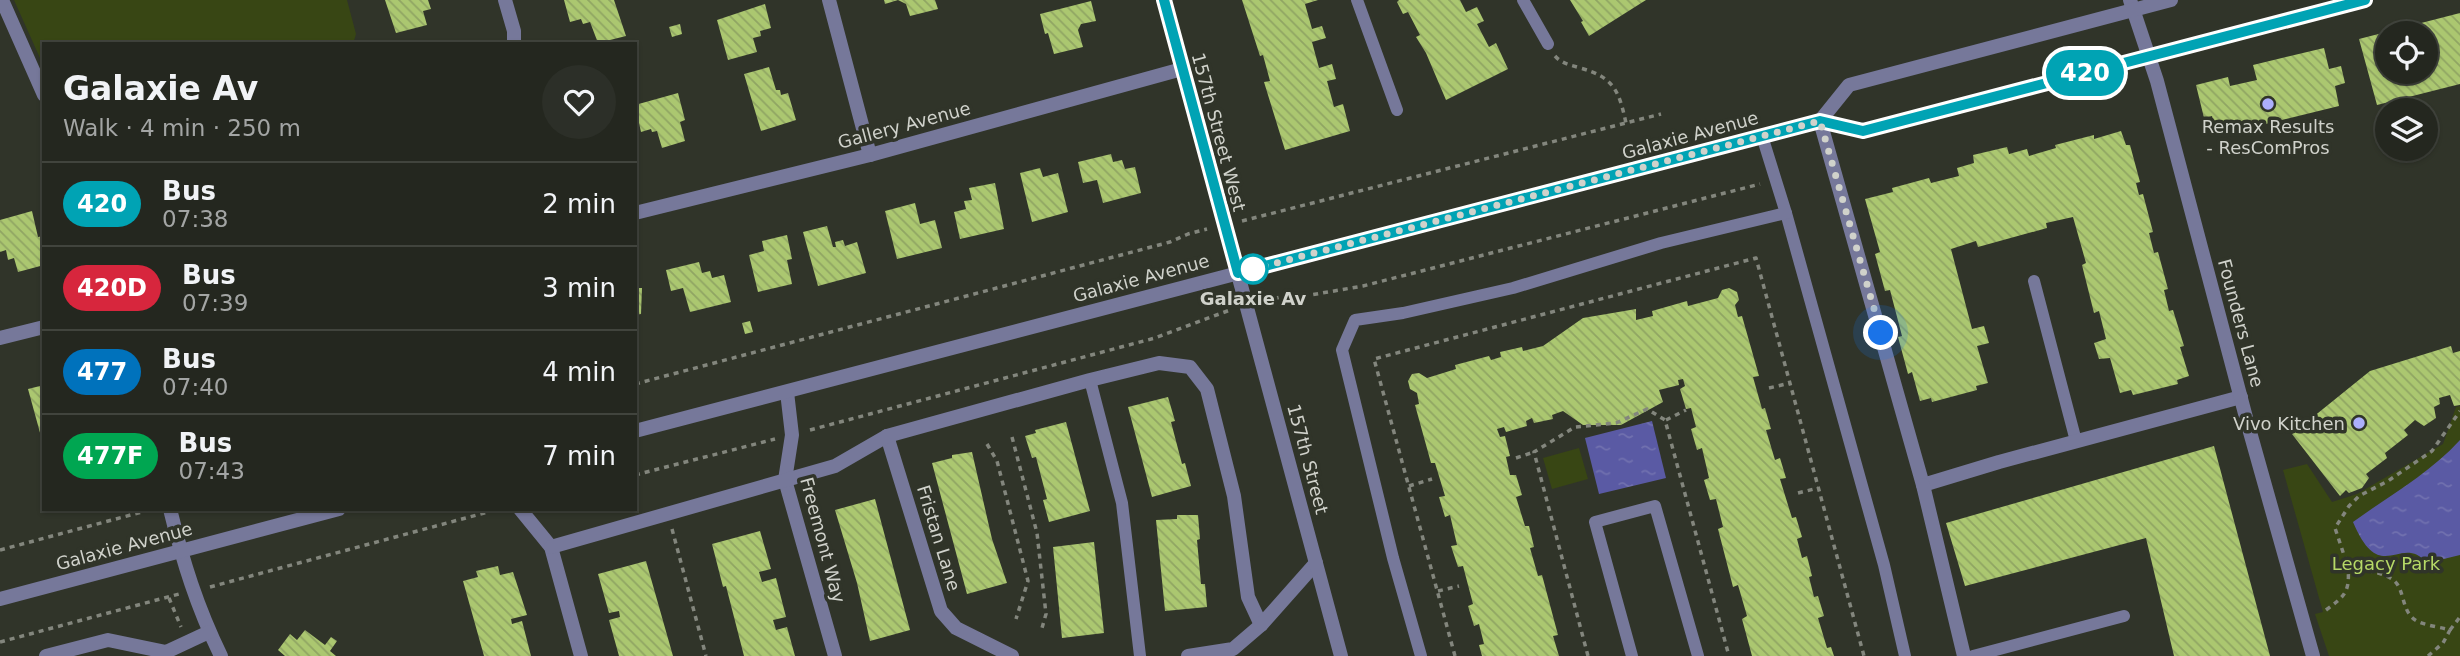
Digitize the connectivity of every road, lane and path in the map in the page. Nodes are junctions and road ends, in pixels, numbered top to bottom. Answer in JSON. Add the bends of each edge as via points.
{"nodes":[{"id":1,"x":2,"y":0,"type":"edge"},
{"id":2,"x":505,"y":0,"type":"edge"},
{"id":3,"x":829,"y":0,"type":"edge"},
{"id":4,"x":1164,"y":0,"type":"edge"},
{"id":5,"x":1357,"y":0,"type":"edge"},
{"id":6,"x":1524,"y":0,"type":"edge"},
{"id":7,"x":2171,"y":0,"type":"edge"},
{"id":8,"x":2365,"y":0,"type":"edge"},
{"id":9,"x":2132,"y":6,"type":"edge"},
{"id":10,"x":514,"y":42,"type":"edge"},
{"id":11,"x":1548,"y":44,"type":"joint"},
{"id":12,"x":2149,"y":56,"type":"junction"},
{"id":13,"x":1182,"y":69,"type":"junction"},
{"id":14,"x":42,"y":90,"type":"edge"},
{"id":15,"x":1397,"y":110,"type":"dead end"},
{"id":16,"x":1661,"y":114,"type":"dead end"},
{"id":17,"x":1820,"y":121,"type":"junction"},
{"id":18,"x":1626,"y":123,"type":"junction"},
{"id":19,"x":1762,"y":136,"type":"junction"},
{"id":20,"x":870,"y":155,"type":"junction"},
{"id":21,"x":1775,"y":181,"type":"junction"},
{"id":22,"x":637,"y":213,"type":"edge"},
{"id":23,"x":1786,"y":213,"type":"junction"},
{"id":24,"x":1224,"y":225,"type":"junction"},
{"id":25,"x":1238,"y":273,"type":"junction"},
{"id":26,"x":2034,"y":281,"type":"dead end"},
{"id":27,"x":1246,"y":305,"type":"junction"},
{"id":28,"x":42,"y":328,"type":"edge"},
{"id":29,"x":0,"y":338,"type":"edge"},
{"id":30,"x":1090,"y":380,"type":"junction"},
{"id":31,"x":637,"y":383,"type":"edge"},
{"id":32,"x":1790,"y":383,"type":"junction"},
{"id":33,"x":1769,"y":388,"type":"dead end"},
{"id":34,"x":787,"y":392,"type":"junction"},
{"id":35,"x":2241,"y":397,"type":"junction"},
{"id":36,"x":1686,"y":410,"type":"dead end"},
{"id":37,"x":2460,"y":411,"type":"edge"},
{"id":38,"x":1665,"y":420,"type":"dead end"},
{"id":39,"x":637,"y":431,"type":"edge"},
{"id":40,"x":792,"y":435,"type":"junction"},
{"id":41,"x":887,"y":436,"type":"junction"},
{"id":42,"x":1013,"y":437,"type":"dead end"},
{"id":43,"x":2076,"y":442,"type":"junction"},
{"id":44,"x":987,"y":444,"type":"dead end"},
{"id":45,"x":1534,"y":452,"type":"dead end"},
{"id":46,"x":1516,"y":458,"type":"dead end"},
{"id":47,"x":637,"y":474,"type":"edge"},
{"id":48,"x":1432,"y":479,"type":"dead end"},
{"id":49,"x":785,"y":480,"type":"junction"},
{"id":50,"x":1923,"y":485,"type":"junction"},
{"id":51,"x":1409,"y":486,"type":"junction"},
{"id":52,"x":1818,"y":488,"type":"junction"},
{"id":53,"x":1798,"y":493,"type":"dead end"},
{"id":54,"x":146,"y":511,"type":"edge"},
{"id":55,"x":170,"y":511,"type":"edge"},
{"id":56,"x":331,"y":511,"type":"edge"},
{"id":57,"x":492,"y":511,"type":"edge"},
{"id":58,"x":522,"y":511,"type":"edge"},
{"id":59,"x":668,"y":513,"type":"junction"},
{"id":60,"x":551,"y":547,"type":"junction"},
{"id":61,"x":0,"y":550,"type":"edge"},
{"id":62,"x":180,"y":551,"type":"junction"},
{"id":63,"x":1316,"y":563,"type":"junction"},
{"id":64,"x":2348,"y":567,"type":"junction"},
{"id":65,"x":1459,"y":586,"type":"dead end"},
{"id":66,"x":192,"y":590,"type":"junction"},
{"id":67,"x":1438,"y":591,"type":"junction"},
{"id":68,"x":0,"y":599,"type":"edge"},
{"id":69,"x":2326,"y":610,"type":"dead end"},
{"id":70,"x":2124,"y":616,"type":"dead end"},
{"id":71,"x":2460,"y":617,"type":"edge"},
{"id":72,"x":1016,"y":619,"type":"dead end"},
{"id":73,"x":1261,"y":625,"type":"junction"},
{"id":74,"x":1042,"y":628,"type":"dead end"},
{"id":75,"x":2450,"y":630,"type":"junction"},
{"id":76,"x":209,"y":632,"type":"junction"},
{"id":77,"x":0,"y":642,"type":"edge"},
{"id":78,"x":46,"y":656,"type":"edge"},
{"id":79,"x":221,"y":656,"type":"edge"},
{"id":80,"x":581,"y":656,"type":"edge"},
{"id":81,"x":706,"y":656,"type":"edge"},
{"id":82,"x":835,"y":656,"type":"edge"},
{"id":83,"x":1012,"y":656,"type":"edge"},
{"id":84,"x":1140,"y":656,"type":"edge"},
{"id":85,"x":1188,"y":656,"type":"edge"},
{"id":86,"x":1341,"y":656,"type":"edge"},
{"id":87,"x":1421,"y":656,"type":"edge"},
{"id":88,"x":1455,"y":656,"type":"edge"},
{"id":89,"x":1632,"y":656,"type":"edge"},
{"id":90,"x":1698,"y":656,"type":"edge"},
{"id":91,"x":1864,"y":656,"type":"edge"},
{"id":92,"x":1905,"y":656,"type":"edge"},
{"id":93,"x":1964,"y":656,"type":"edge"},
{"id":94,"x":1973,"y":656,"type":"edge"},
{"id":95,"x":2313,"y":656,"type":"edge"},
{"id":96,"x":2428,"y":656,"type":"edge"}],
"edges":[{"from":1,"to":14,"type":"street"},
{"from":2,"to":10,"type":"street"},
{"from":3,"to":20,"type":"street"},
{"from":4,"to":13,"type":"street","name":"157th Street West"},
{"from":5,"to":15,"type":"lane"},
{"from":6,"to":11,"type":"lane"},
{"from":7,"to":9,"type":"street"},
{"from":8,"to":12,"type":"street","name":"Galaxie Avenue"},
{"from":9,"to":12,"type":"street","name":"Founders Lane"},
{"from":9,"to":17,"type":"street","via":[[1849,85]]},
{"from":11,"to":18,"type":"path","via":[[1560,61],[1610,82],[1622,103]]},
{"from":12,"to":17,"type":"street","name":"Galaxie Avenue","via":[[1863,131]]},
{"from":12,"to":35,"type":"street","name":"Founders Lane"},
{"from":13,"to":20,"type":"street","name":"Gallery Avenue"},
{"from":13,"to":24,"type":"street","name":"157th Street West"},
{"from":16,"to":18,"type":"path"},
{"from":17,"to":19,"type":"street","name":"Galaxie Avenue"},
{"from":17,"to":50,"type":"street"},
{"from":18,"to":24,"type":"path"},
{"from":19,"to":21,"type":"lane"},
{"from":19,"to":25,"type":"street","name":"Galaxie Avenue"},
{"from":20,"to":22,"type":"street","name":"Gallery Avenue"},
{"from":21,"to":23,"type":"lane"},
{"from":21,"to":27,"type":"path","via":[[1363,286]]},
{"from":23,"to":87,"type":"lane","via":[[1661,243],[1513,288],[1355,320],[1342,350]]},
{"from":23,"to":92,"type":"lane"},
{"from":24,"to":25,"type":"street","name":"157th Street West"},
{"from":24,"to":31,"type":"path"},
{"from":25,"to":27,"type":"street","name":"157th Street"},
{"from":25,"to":34,"type":"street","name":"Galaxie Avenue"},
{"from":26,"to":43,"type":"lane"},
{"from":27,"to":40,"type":"path","via":[[1155,338]]},
{"from":27,"to":63,"type":"street","name":"157th Street"},
{"from":28,"to":29,"type":"street"},
{"from":30,"to":41,"type":"street"},
{"from":30,"to":73,"type":"street","via":[[1159,363],[1190,367],[1207,389],[1234,496],[1248,597]]},
{"from":30,"to":84,"type":"lane","via":[[1122,503]]},
{"from":32,"to":33,"type":"path"},
{"from":32,"to":51,"type":"path","via":[[1756,258],[1374,359]]},
{"from":32,"to":52,"type":"path"},
{"from":34,"to":39,"type":"street","name":"Galaxie Avenue"},
{"from":34,"to":40,"type":"street","name":"Freemont Way"},
{"from":35,"to":43,"type":"street"},
{"from":35,"to":95,"type":"street","name":"Founders Lane"},
{"from":36,"to":38,"type":"path"},
{"from":37,"to":64,"type":"path","via":[[2432,451],[2349,506],[2335,528]]},
{"from":40,"to":47,"type":"path"},
{"from":40,"to":49,"type":"street","name":"Freemont Way"},
{"from":41,"to":49,"type":"street","via":[[835,466]]},
{"from":41,"to":83,"type":"street","name":"Fristan Lane","via":[[941,611],[956,628]]},
{"from":42,"to":74,"type":"path","via":[[1037,533],[1046,614]]},
{"from":43,"to":50,"type":"street"},
{"from":44,"to":72,"type":"path","via":[[997,461],[1028,580]]},
{"from":45,"to":46,"type":"path"},
{"from":48,"to":51,"type":"path"},
{"from":49,"to":59,"type":"street"},
{"from":49,"to":82,"type":"street","name":"Freemont Way"},
{"from":50,"to":93,"type":"street"},
{"from":51,"to":67,"type":"path"},
{"from":52,"to":53,"type":"path"},
{"from":52,"to":91,"type":"path"},
{"from":54,"to":61,"type":"path"},
{"from":55,"to":62,"type":"street"},
{"from":56,"to":62,"type":"street","name":"Galaxie Avenue"},
{"from":57,"to":66,"type":"path"},
{"from":58,"to":60,"type":"street"},
{"from":59,"to":60,"type":"street"},
{"from":59,"to":81,"type":"path"},
{"from":60,"to":80,"type":"street"},
{"from":62,"to":66,"type":"street"},
{"from":62,"to":68,"type":"street","name":"Galaxie Avenue"},
{"from":63,"to":73,"type":"street"},
{"from":63,"to":86,"type":"street","name":"157th Street"},
{"from":64,"to":69,"type":"path","via":[[2349,584],[2343,598]]},
{"from":64,"to":75,"type":"path","via":[[2394,580],[2405,609],[2416,620]]},
{"from":65,"to":67,"type":"path"},
{"from":66,"to":76,"type":"street"},
{"from":66,"to":77,"type":"path"},
{"from":67,"to":88,"type":"path"},
{"from":70,"to":94,"type":"lane"},
{"from":71,"to":75,"type":"path"},
{"from":73,"to":85,"type":"street","via":[[1233,649]]},
{"from":75,"to":96,"type":"path"},
{"from":76,"to":78,"type":"street","via":[[166,652],[108,640]]},
{"from":76,"to":79,"type":"street"},
{"from":89,"to":90,"type":"lane","via":[[1595,522],[1655,506]]}]}
